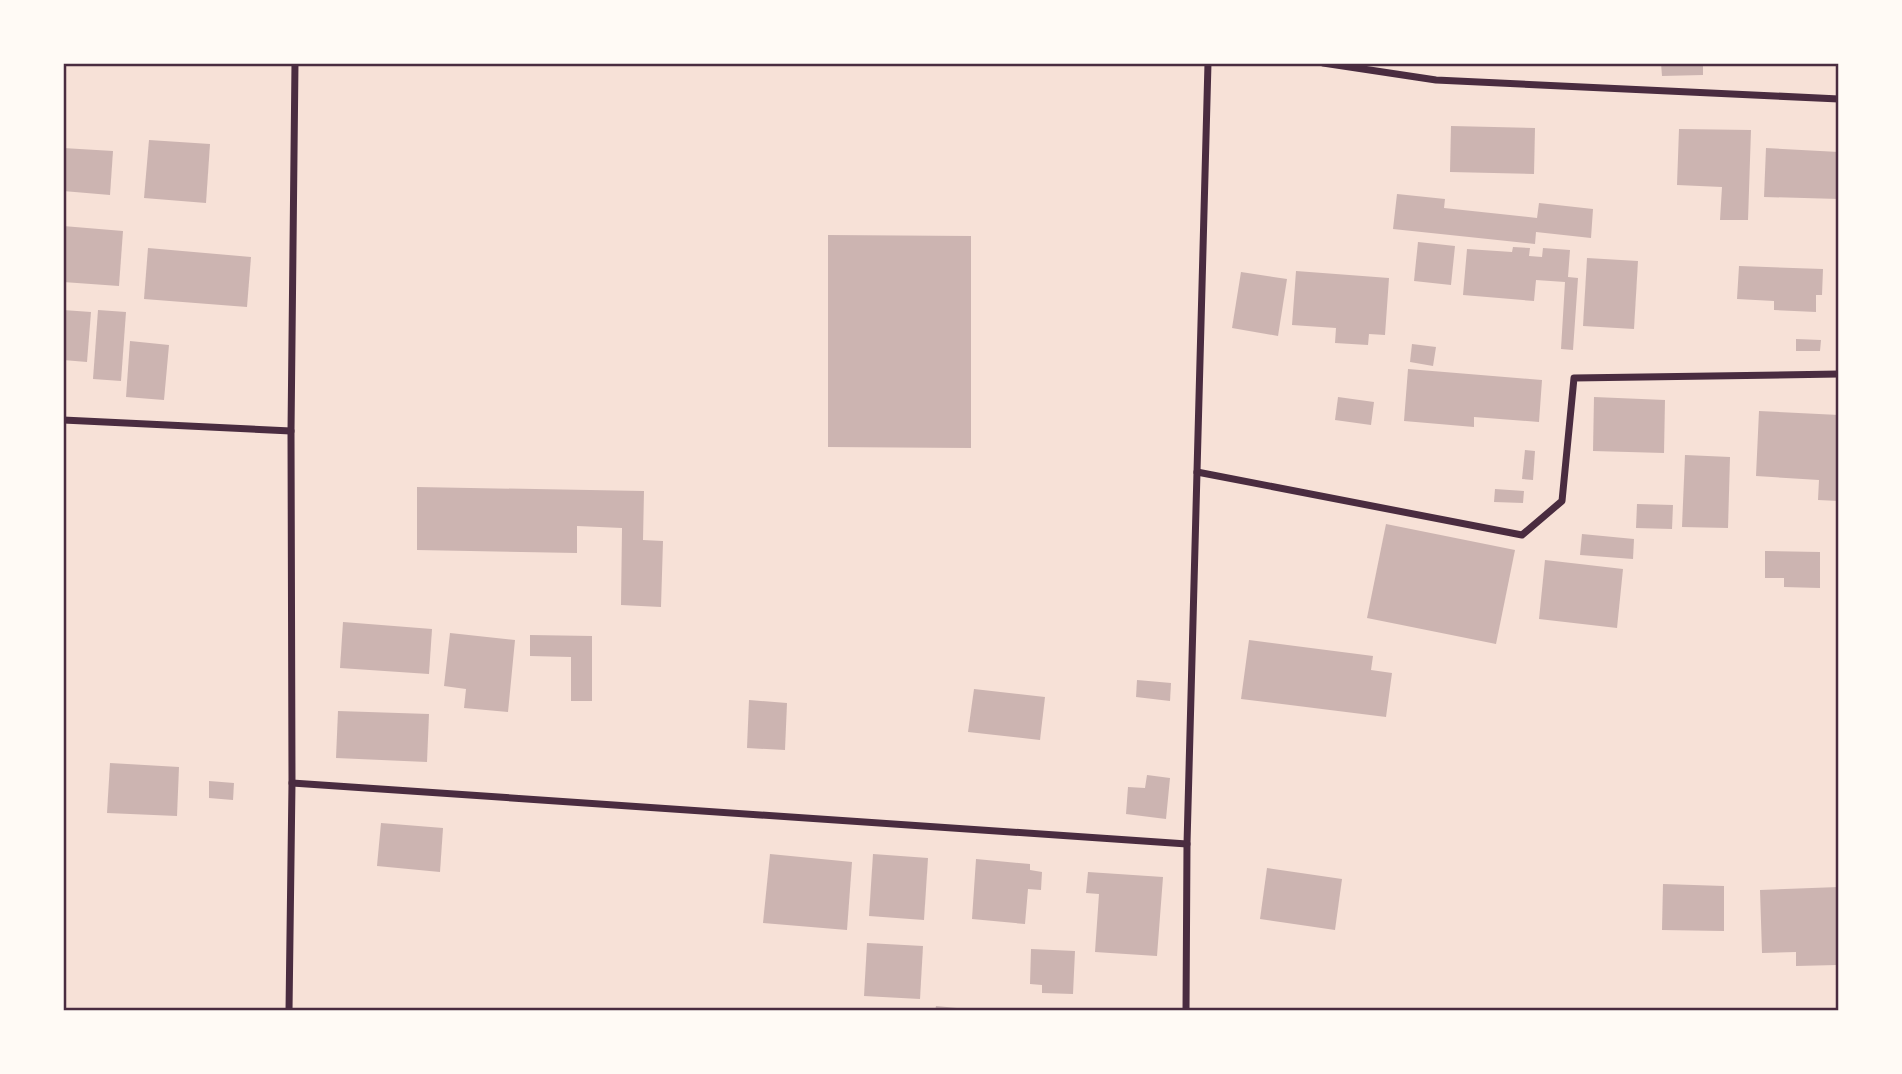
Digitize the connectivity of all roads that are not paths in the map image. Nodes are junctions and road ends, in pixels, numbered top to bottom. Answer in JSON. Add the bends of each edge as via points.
{"nodes":[{"id":1,"x":295,"y":63,"type":"edge"},
{"id":2,"x":1208,"y":63,"type":"edge"},
{"id":3,"x":1322,"y":63,"type":"edge"},
{"id":4,"x":1839,"y":99,"type":"edge"},
{"id":5,"x":1839,"y":374,"type":"edge"},
{"id":6,"x":63,"y":420,"type":"edge"},
{"id":7,"x":291,"y":431,"type":"junction"},
{"id":8,"x":1197,"y":472,"type":"junction"},
{"id":9,"x":292,"y":783,"type":"junction"},
{"id":10,"x":1187,"y":844,"type":"junction"},
{"id":11,"x":289,"y":1011,"type":"edge"},
{"id":12,"x":1186,"y":1011,"type":"edge"}],
"edges":[{"from":1,"to":7,"type":"street"},
{"from":2,"to":8,"type":"street"},
{"from":3,"to":4,"type":"street","via":[[1436,80]]},
{"from":5,"to":8,"type":"street","via":[[1574,378],[1562,501],[1522,535]]},
{"from":6,"to":7,"type":"street"},
{"from":7,"to":9,"type":"street"},
{"from":8,"to":10,"type":"street"},
{"from":9,"to":10,"type":"street"},
{"from":9,"to":11,"type":"street"},
{"from":10,"to":12,"type":"street"}]}
